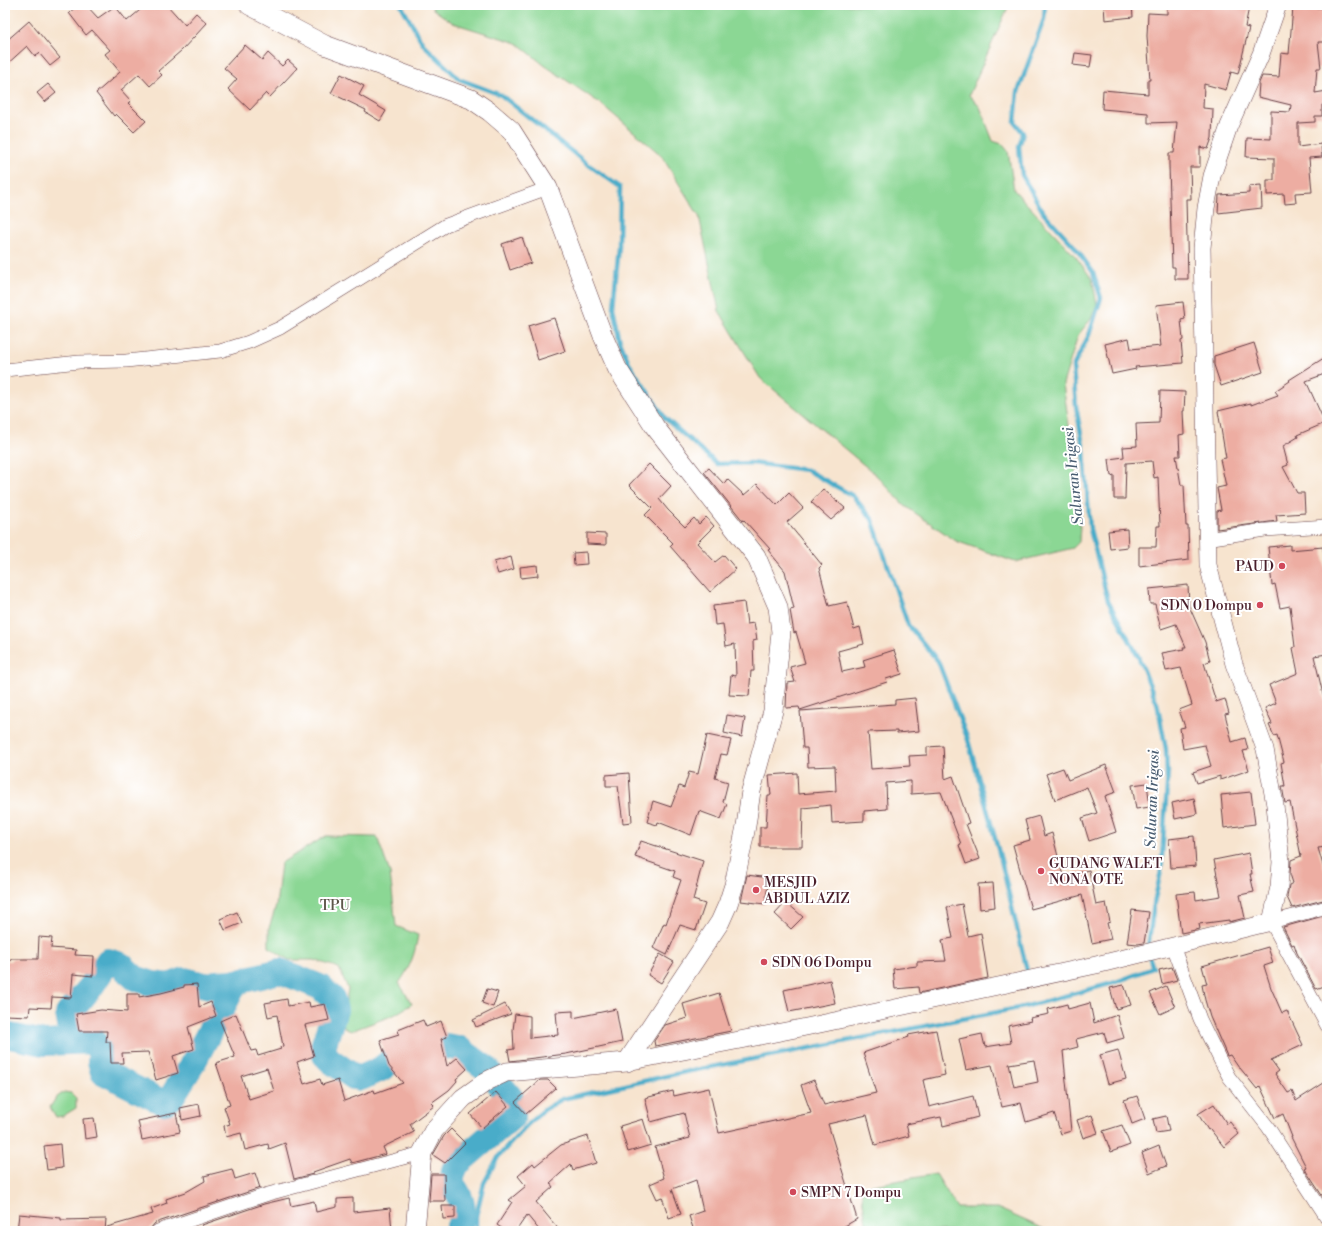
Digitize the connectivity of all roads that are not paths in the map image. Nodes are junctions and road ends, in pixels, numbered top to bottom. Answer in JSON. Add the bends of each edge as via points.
{"nodes":[{"id":1,"x":249,"y":5,"type":"edge"},
{"id":2,"x":1278,"y":5,"type":"edge"},
{"id":3,"x":548,"y":188,"type":"junction"},
{"id":4,"x":5,"y":370,"type":"edge"},
{"id":5,"x":1327,"y":526,"type":"edge"},
{"id":6,"x":1206,"y":539,"type":"junction"},
{"id":7,"x":1327,"y":907,"type":"edge"},
{"id":8,"x":1271,"y":922,"type":"junction"},
{"id":9,"x":1173,"y":946,"type":"junction"},
{"id":10,"x":1327,"y":1026,"type":"edge"},
{"id":11,"x":627,"y":1062,"type":"junction"},
{"id":12,"x":422,"y":1153,"type":"junction"},
{"id":13,"x":1327,"y":1218,"type":"edge"},
{"id":14,"x":158,"y":1231,"type":"edge"},
{"id":15,"x":415,"y":1231,"type":"edge"}],
"edges":[{"from":1,"to":3,"type":"main road","via":[[325,45],[471,99],[511,130]]},
{"from":2,"to":6,"type":"street","via":[[1261,54],[1229,126],[1212,176],[1206,208],[1202,248]]},
{"from":3,"to":4,"type":"street","via":[[446,225],[280,328],[248,342],[220,351],[126,361],[71,362]]},
{"from":3,"to":11,"type":"main road","via":[[617,368],[655,427],[756,556],[778,606],[781,632],[773,711],[751,791],[728,904],[720,922]]},
{"from":5,"to":6,"type":"street","via":[[1264,530]]},
{"from":6,"to":8,"type":"street","via":[[1208,565],[1234,664],[1264,750],[1275,805],[1281,862],[1279,888]]},
{"from":7,"to":8,"type":"street"},
{"from":8,"to":9,"type":"street"},
{"from":8,"to":10,"type":"street"},
{"from":9,"to":11,"type":"street","via":[[806,1027]]},
{"from":9,"to":13,"type":"street","via":[[1200,1019],[1220,1060],[1238,1089],[1268,1127]]},
{"from":11,"to":12,"type":"main road","via":[[506,1072],[487,1081],[450,1111],[431,1135]]},
{"from":12,"to":14,"type":"street","via":[[268,1194]]},
{"from":12,"to":15,"type":"main road"}]}
